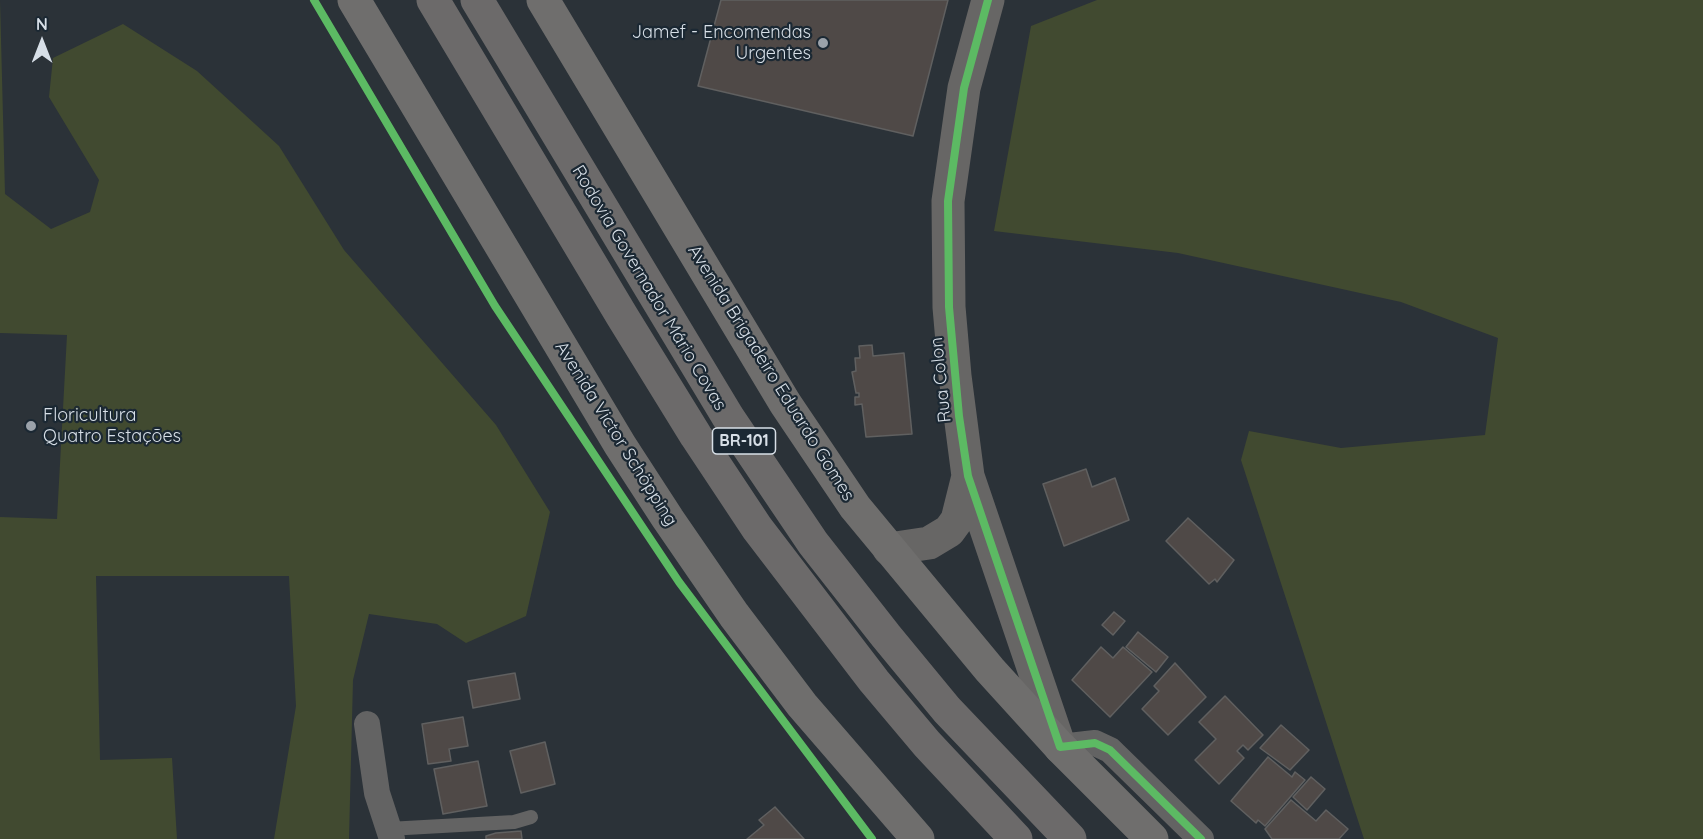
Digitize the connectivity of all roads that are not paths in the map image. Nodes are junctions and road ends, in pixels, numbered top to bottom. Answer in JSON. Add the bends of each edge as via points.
{"nodes":[{"id":1,"x":354,"y":0,"type":"edge"},
{"id":2,"x":433,"y":0,"type":"edge"},
{"id":3,"x":477,"y":0,"type":"edge"},
{"id":4,"x":543,"y":0,"type":"edge"},
{"id":5,"x":988,"y":0,"type":"edge"},
{"id":6,"x":968,"y":476,"type":"junction"},
{"id":7,"x":889,"y":549,"type":"junction"},
{"id":8,"x":367,"y":724,"type":"dead end"},
{"id":9,"x":1060,"y":747,"type":"junction"},
{"id":10,"x":531,"y":817,"type":"dead end"},
{"id":11,"x":390,"y":834,"type":"edge"},
{"id":12,"x":918,"y":839,"type":"edge"},
{"id":13,"x":1016,"y":839,"type":"edge"},
{"id":14,"x":1070,"y":839,"type":"edge"},
{"id":15,"x":1152,"y":839,"type":"edge"},
{"id":16,"x":1201,"y":839,"type":"edge"}],
"edges":[{"from":1,"to":12,"type":"main road","name":"Avenida Victor Schöpping","via":[[668,519],[802,705]]},
{"from":2,"to":13,"type":"highway","name":"Rodovia Governador Mário Covas","number":"BR-101","via":[[641,346],[758,528],[874,681]]},
{"from":3,"to":14,"type":"highway","name":"Rodovia Governador Mário Covas","number":"BR-101","via":[[722,407],[813,543],[947,710]]},
{"from":4,"to":7,"type":"main road","name":"Avenida Brigadeiro Eduardo Gomes","via":[[785,402],[855,507]]},
{"from":5,"to":6,"type":"street","name":"Rua Colon","via":[[964,88],[948,201],[949,307]]},
{"from":6,"to":7,"type":"street","name":"Rua Colon","via":[[957,520],[949,531],[928,543]]},
{"from":6,"to":9,"type":"street","name":"Rua Colon"},
{"from":7,"to":9,"type":"main road","name":"Avenida Brigadeiro Eduardo Gomes"},
{"from":8,"to":11,"type":"street","via":[[376,793]]},
{"from":9,"to":15,"type":"main road","name":"Avenida Brigadeiro Eduardo Gomes"},
{"from":9,"to":16,"type":"street","via":[[1095,743],[1110,750]]},
{"from":10,"to":11,"type":"lane"}]}
